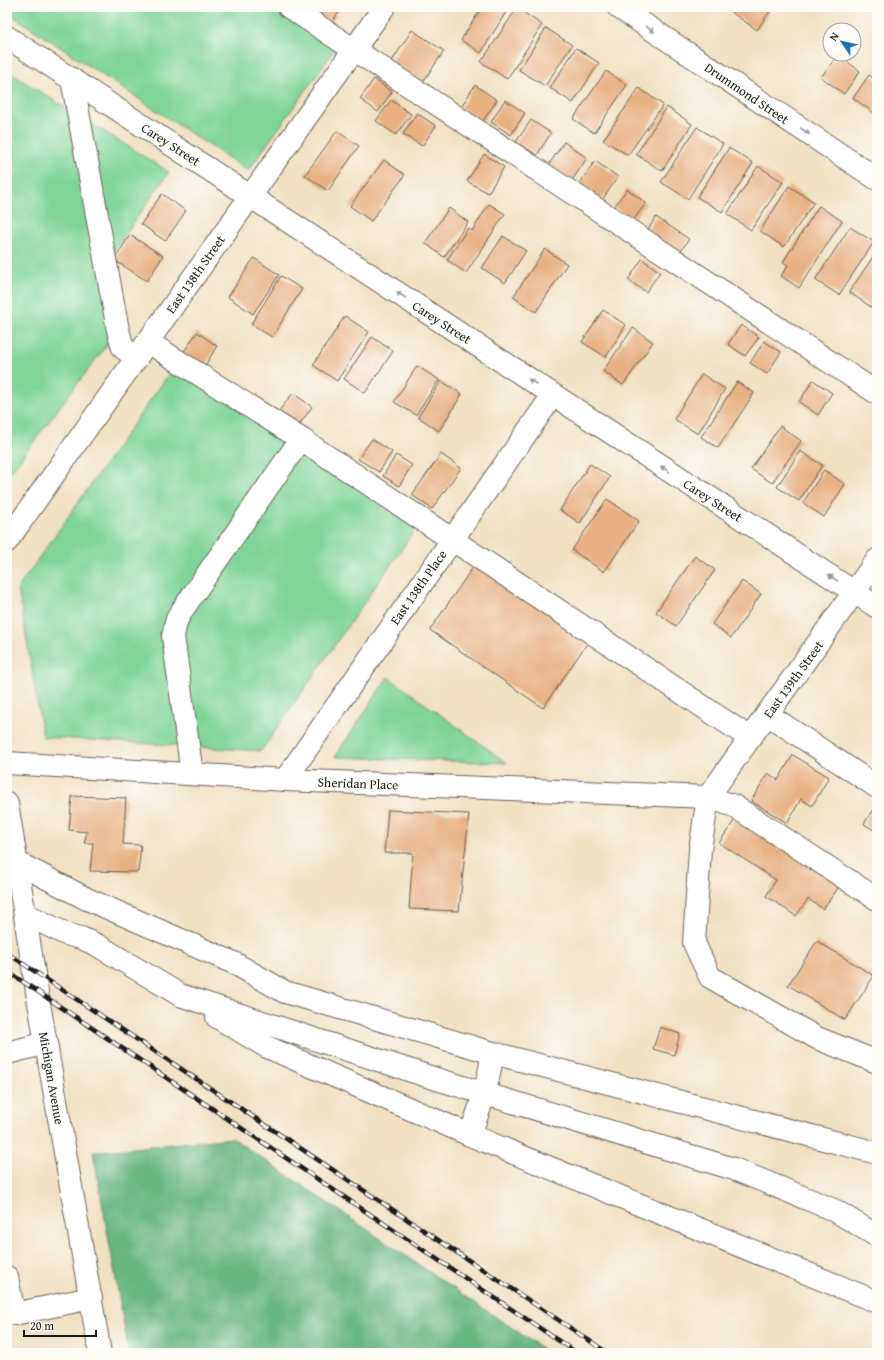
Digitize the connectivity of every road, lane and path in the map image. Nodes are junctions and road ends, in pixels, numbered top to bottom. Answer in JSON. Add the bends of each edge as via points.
{"nodes":[{"id":1,"x":289,"y":7,"type":"edge"},
{"id":2,"x":384,"y":7,"type":"edge"},
{"id":3,"x":618,"y":7,"type":"edge"},
{"id":4,"x":7,"y":37,"type":"edge"},
{"id":5,"x":354,"y":49,"type":"junction"},
{"id":6,"x":72,"y":79,"type":"junction"},
{"id":7,"x":877,"y":179,"type":"edge"},
{"id":8,"x":250,"y":195,"type":"junction"},
{"id":9,"x":142,"y":350,"type":"junction"},
{"id":10,"x":877,"y":393,"type":"edge"},
{"id":11,"x":553,"y":395,"type":"junction"},
{"id":12,"x":301,"y":439,"type":"junction"},
{"id":13,"x":452,"y":538,"type":"junction"},
{"id":14,"x":7,"y":541,"type":"edge"},
{"id":15,"x":877,"y":560,"type":"edge"},
{"id":16,"x":854,"y":592,"type":"junction"},
{"id":17,"x":877,"y":607,"type":"edge"},
{"id":18,"x":767,"y":714,"type":"junction"},
{"id":19,"x":750,"y":738,"type":"junction"},
{"id":20,"x":7,"y":763,"type":"edge"},
{"id":21,"x":192,"y":774,"type":"junction"},
{"id":22,"x":285,"y":780,"type":"junction"},
{"id":23,"x":877,"y":787,"type":"edge"},
{"id":24,"x":708,"y":797,"type":"junction"},
{"id":25,"x":7,"y":803,"type":"edge"},
{"id":26,"x":18,"y":863,"type":"junction"},
{"id":27,"x":877,"y":899,"type":"edge"},
{"id":28,"x":24,"y":914,"type":"junction"},
{"id":29,"x":180,"y":995,"type":"junction"},
{"id":30,"x":47,"y":1043,"type":"junction"},
{"id":31,"x":7,"y":1053,"type":"edge"},
{"id":32,"x":493,"y":1053,"type":"junction"},
{"id":33,"x":877,"y":1062,"type":"edge"},
{"id":34,"x":484,"y":1093,"type":"junction"},
{"id":35,"x":470,"y":1135,"type":"junction"},
{"id":36,"x":877,"y":1153,"type":"edge"},
{"id":37,"x":877,"y":1236,"type":"edge"},
{"id":38,"x":7,"y":1276,"type":"edge"},
{"id":39,"x":91,"y":1298,"type":"junction"},
{"id":40,"x":877,"y":1302,"type":"edge"},
{"id":41,"x":100,"y":1353,"type":"edge"}],
"edges":[{"from":1,"to":5,"type":"street"},
{"from":2,"to":5,"type":"street","name":"East 138th Street"},
{"from":3,"to":7,"type":"street","name":"Drummond Street","one_way":true},
{"from":4,"to":6,"type":"street","name":"Carey Street"},
{"from":5,"to":8,"type":"street","name":"East 138th Street"},
{"from":5,"to":10,"type":"street"},
{"from":6,"to":8,"type":"street","name":"Carey Street"},
{"from":6,"to":9,"type":"street","via":[[118,330],[123,348]]},
{"from":8,"to":9,"type":"street","name":"East 138th Street"},
{"from":11,"to":8,"type":"street","name":"Carey Street","one_way":true},
{"from":9,"to":12,"type":"street"},
{"from":9,"to":14,"type":"street","name":"East 138th Street"},
{"from":11,"to":13,"type":"street","name":"East 138th Place"},
{"from":16,"to":11,"type":"street","name":"Carey Street","one_way":true},
{"from":12,"to":13,"type":"street"},
{"from":12,"to":21,"type":"street","via":[[183,609],[174,627],[173,636]]},
{"from":13,"to":19,"type":"street"},
{"from":13,"to":22,"type":"street","name":"East 138th Place"},
{"from":15,"to":16,"type":"street","name":"East 139th Street"},
{"from":16,"to":17,"type":"street","name":"Carey Street"},
{"from":16,"to":18,"type":"street","name":"East 139th Street"},
{"from":18,"to":19,"type":"street","name":"East 139th Street"},
{"from":18,"to":23,"type":"street"},
{"from":19,"to":24,"type":"street","name":"East 139th Street"},
{"from":20,"to":21,"type":"street","name":"Sheridan Place"},
{"from":21,"to":22,"type":"street","name":"Sheridan Place"},
{"from":22,"to":24,"type":"street","name":"Sheridan Place"},
{"from":24,"to":27,"type":"street","name":"Sheridan Place","via":[[734,806]]},
{"from":24,"to":33,"type":"street","via":[[700,850],[694,943],[710,977],[817,1038]]},
{"from":25,"to":26,"type":"street","name":"Michigan Avenue"},
{"from":26,"to":28,"type":"street","name":"Michigan Avenue"},
{"from":26,"to":32,"type":"street","via":[[88,900],[234,963],[285,992]]},
{"from":28,"to":29,"type":"street","via":[[97,945]]},
{"from":28,"to":30,"type":"street","name":"Michigan Avenue"},
{"from":29,"to":34,"type":"street"},
{"from":29,"to":35,"type":"street","via":[[267,1047]]},
{"from":30,"to":31,"type":"street"},
{"from":30,"to":39,"type":"street","name":"Michigan Avenue"},
{"from":32,"to":34,"type":"street"},
{"from":32,"to":36,"type":"street"},
{"from":34,"to":35,"type":"street"},
{"from":34,"to":37,"type":"street","via":[[734,1169],[834,1210]]},
{"from":35,"to":40,"type":"street"},
{"from":38,"to":39,"type":"street","via":[[14,1314]]},
{"from":39,"to":41,"type":"street","name":"Michigan Avenue"}]}
